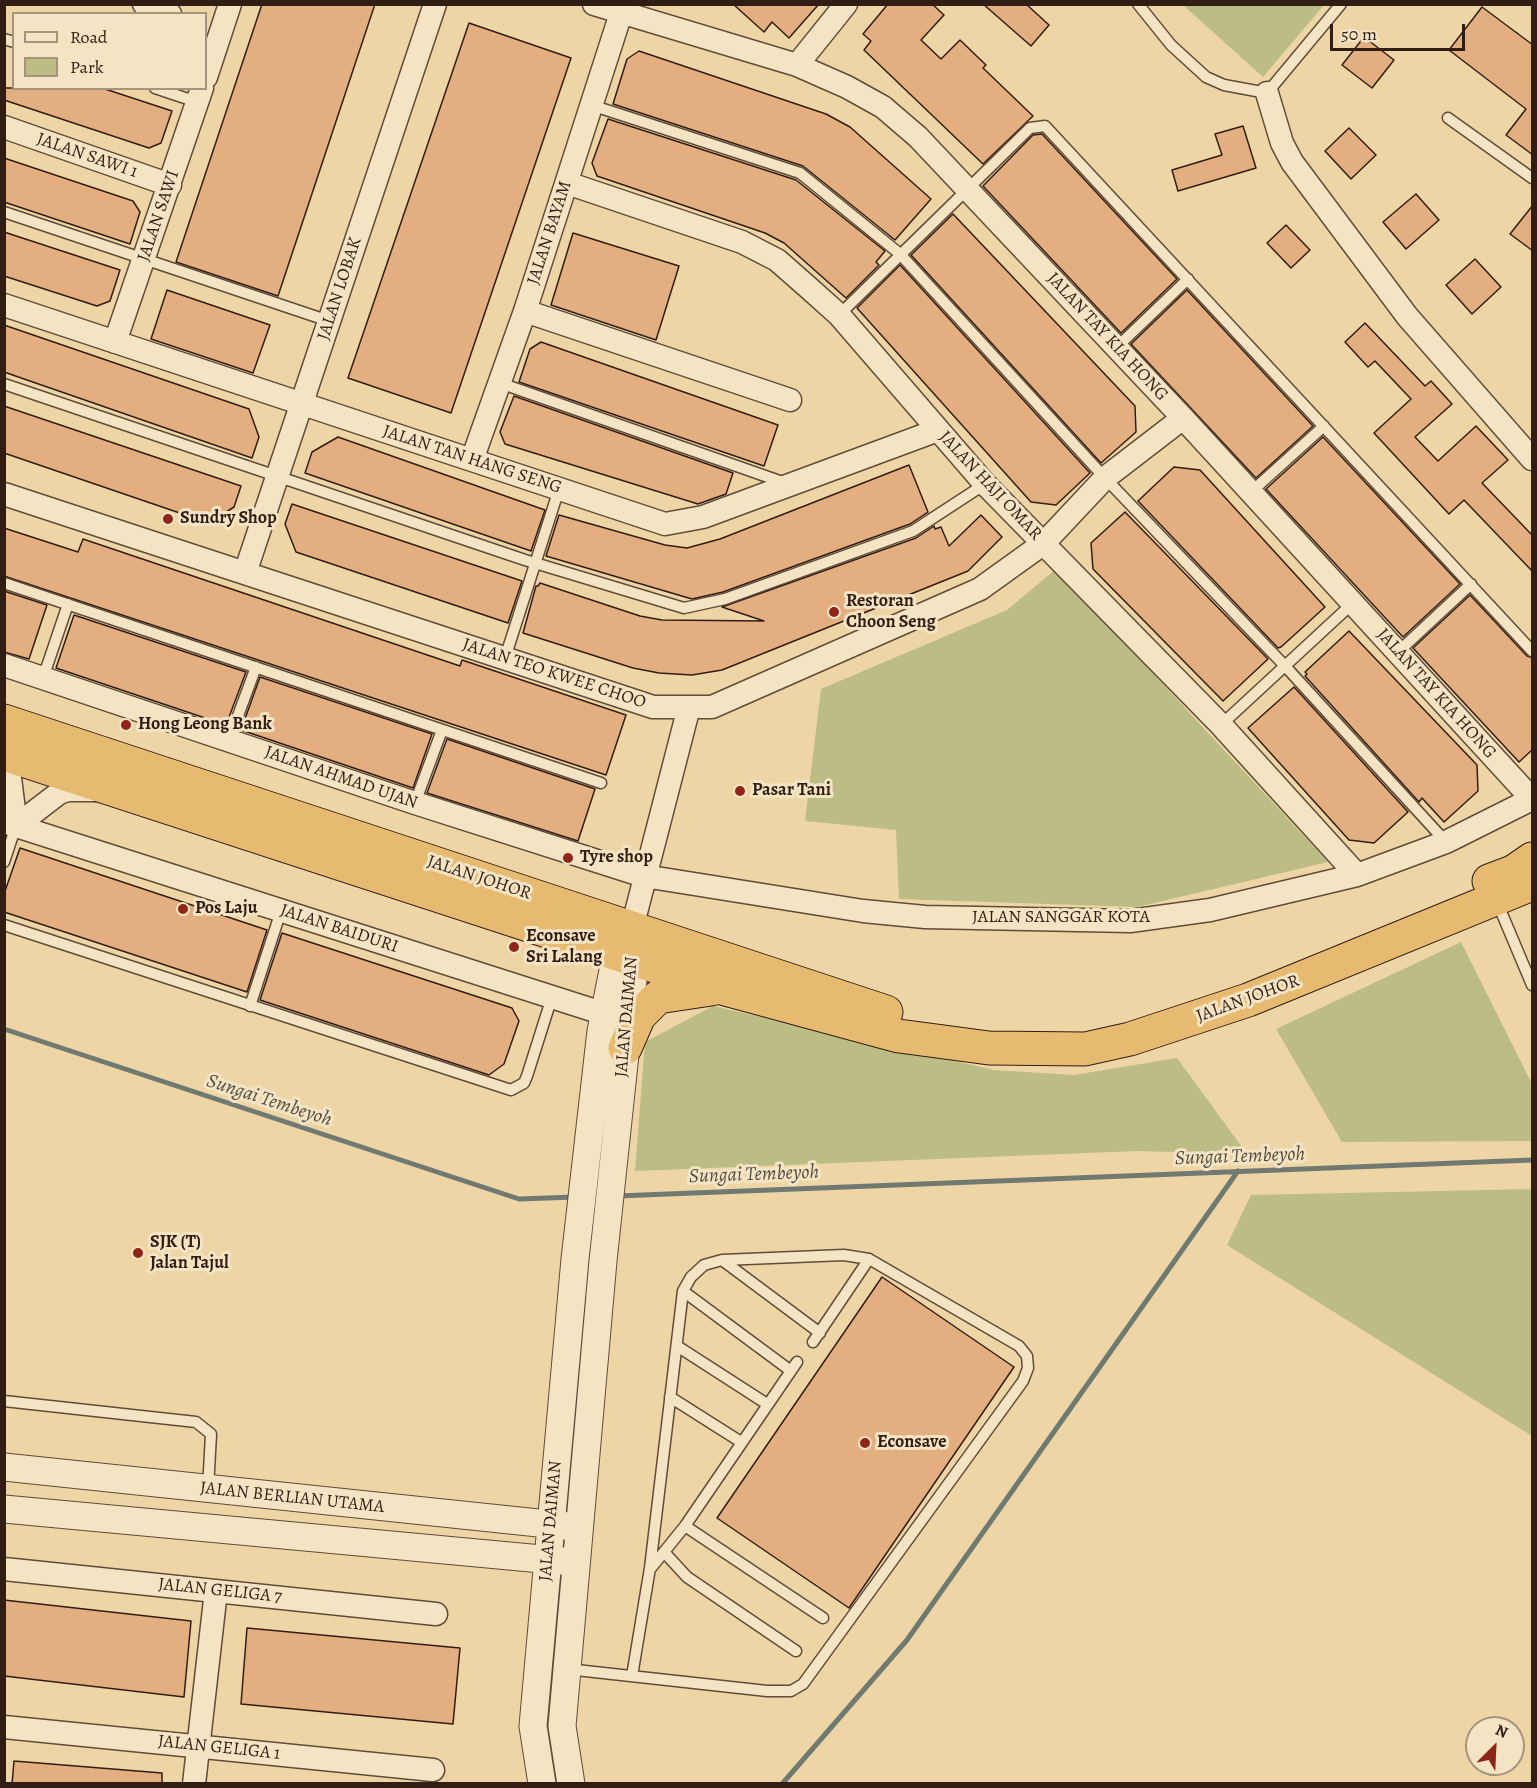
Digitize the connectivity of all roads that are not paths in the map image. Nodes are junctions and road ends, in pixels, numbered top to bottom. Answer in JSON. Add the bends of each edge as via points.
{"nodes":[{"id":1,"x":144,"y":4,"type":"edge"},
{"id":2,"x":230,"y":4,"type":"edge"},
{"id":3,"x":435,"y":4,"type":"edge"},
{"id":4,"x":594,"y":4,"type":"edge"},
{"id":5,"x":846,"y":4,"type":"edge"},
{"id":6,"x":1138,"y":4,"type":"edge"},
{"id":7,"x":1341,"y":4,"type":"edge"},
{"id":8,"x":622,"y":9,"type":"edge"},
{"id":9,"x":165,"y":12,"type":"edge"},
{"id":10,"x":213,"y":29,"type":"edge"},
{"id":11,"x":797,"y":65,"type":"junction"},
{"id":12,"x":207,"y":70,"type":"edge"},
{"id":13,"x":168,"y":90,"type":"edge"},
{"id":14,"x":1267,"y":93,"type":"junction"},
{"id":15,"x":199,"y":95,"type":"edge"},
{"id":16,"x":591,"y":105,"type":"junction"},
{"id":17,"x":1448,"y":118,"type":"dead end"},
{"id":18,"x":4,"y":128,"type":"edge"},
{"id":19,"x":1533,"y":178,"type":"edge"},
{"id":20,"x":567,"y":183,"type":"junction"},
{"id":21,"x":170,"y":185,"type":"junction"},
{"id":22,"x":968,"y":188,"type":"junction"},
{"id":23,"x":4,"y":212,"type":"edge"},
{"id":24,"x":900,"y":255,"type":"junction"},
{"id":25,"x":144,"y":259,"type":"junction"},
{"id":26,"x":1188,"y":279,"type":"junction"},
{"id":27,"x":4,"y":305,"type":"edge"},
{"id":28,"x":525,"y":311,"type":"junction"},
{"id":29,"x":838,"y":315,"type":"junction"},
{"id":30,"x":329,"y":321,"type":"junction"},
{"id":31,"x":115,"y":342,"type":"junction"},
{"id":32,"x":1116,"y":348,"type":"junction"},
{"id":33,"x":500,"y":383,"type":"junction"},
{"id":34,"x":4,"y":384,"type":"edge"},
{"id":35,"x":790,"y":400,"type":"dead end"},
{"id":36,"x":301,"y":404,"type":"junction"},
{"id":37,"x":1183,"y":418,"type":"junction"},
{"id":38,"x":1324,"y":426,"type":"junction"},
{"id":39,"x":938,"y":430,"type":"junction"},
{"id":40,"x":1533,"y":459,"type":"edge"},
{"id":41,"x":472,"y":460,"type":"junction"},
{"id":42,"x":277,"y":476,"type":"junction"},
{"id":43,"x":1105,"y":478,"type":"junction"},
{"id":44,"x":790,"y":484,"type":"junction"},
{"id":45,"x":985,"y":484,"type":"junction"},
{"id":46,"x":559,"y":489,"type":"junction"},
{"id":47,"x":1251,"y":492,"type":"junction"},
{"id":48,"x":4,"y":494,"type":"edge"},
{"id":49,"x":1044,"y":543,"type":"junction"},
{"id":50,"x":535,"y":564,"type":"junction"},
{"id":51,"x":244,"y":573,"type":"junction"},
{"id":52,"x":4,"y":583,"type":"edge"},
{"id":53,"x":1471,"y":584,"type":"junction"},
{"id":54,"x":1353,"y":603,"type":"junction"},
{"id":55,"x":68,"y":604,"type":"junction"},
{"id":56,"x":1533,"y":651,"type":"edge"},
{"id":57,"x":1398,"y":652,"type":"junction"},
{"id":58,"x":505,"y":658,"type":"junction"},
{"id":59,"x":4,"y":665,"type":"edge"},
{"id":60,"x":1285,"y":666,"type":"junction"},
{"id":61,"x":256,"y":667,"type":"junction"},
{"id":62,"x":43,"y":678,"type":"junction"},
{"id":63,"x":688,"y":707,"type":"junction"},
{"id":64,"x":4,"y":721,"type":"edge"},
{"id":65,"x":1221,"y":725,"type":"junction"},
{"id":66,"x":442,"y":730,"type":"junction"},
{"id":67,"x":229,"y":740,"type":"junction"},
{"id":68,"x":4,"y":754,"type":"edge"},
{"id":69,"x":4,"y":766,"type":"edge"},
{"id":70,"x":601,"y":783,"type":"dead end"},
{"id":71,"x":120,"y":791,"type":"junction"},
{"id":72,"x":1532,"y":799,"type":"edge"},
{"id":73,"x":415,"y":803,"type":"junction"},
{"id":74,"x":10,"y":824,"type":"edge"},
{"id":75,"x":1446,"y":842,"type":"junction"},
{"id":76,"x":1533,"y":859,"type":"edge"},
{"id":77,"x":4,"y":862,"type":"edge"},
{"id":78,"x":1357,"y":875,"type":"junction"},
{"id":79,"x":644,"y":876,"type":"junction"},
{"id":80,"x":1533,"y":884,"type":"edge"},
{"id":81,"x":1496,"y":899,"type":"junction"},
{"id":82,"x":281,"y":911,"type":"junction"},
{"id":83,"x":4,"y":925,"type":"edge"},
{"id":84,"x":628,"y":948,"type":"junction"},
{"id":85,"x":1533,"y":985,"type":"edge"},
{"id":86,"x":722,"y":988,"type":"junction"},
{"id":87,"x":1268,"y":992,"type":"junction"},
{"id":88,"x":552,"y":997,"type":"junction"},
{"id":89,"x":250,"y":1006,"type":"junction"},
{"id":90,"x":604,"y":1014,"type":"junction"},
{"id":91,"x":950,"y":1042,"type":"junction"},
{"id":92,"x":625,"y":1048,"type":"junction"},
{"id":93,"x":869,"y":1259,"type":"junction"},
{"id":94,"x":722,"y":1260,"type":"junction"},
{"id":95,"x":683,"y":1291,"type":"junction"},
{"id":96,"x":676,"y":1346,"type":"junction"},
{"id":97,"x":670,"y":1397,"type":"junction"},
{"id":98,"x":4,"y":1401,"type":"edge"},
{"id":99,"x":767,"y":1404,"type":"junction"},
{"id":100,"x":741,"y":1442,"type":"junction"},
{"id":101,"x":4,"y":1467,"type":"edge"},
{"id":102,"x":208,"y":1489,"type":"junction"},
{"id":103,"x":4,"y":1509,"type":"edge"},
{"id":104,"x":550,"y":1525,"type":"junction"},
{"id":105,"x":685,"y":1526,"type":"junction"},
{"id":106,"x":580,"y":1528,"type":"junction"},
{"id":107,"x":663,"y":1552,"type":"junction"},
{"id":108,"x":547,"y":1560,"type":"junction"},
{"id":109,"x":577,"y":1562,"type":"junction"},
{"id":110,"x":650,"y":1568,"type":"junction"},
{"id":111,"x":4,"y":1569,"type":"edge"},
{"id":112,"x":216,"y":1591,"type":"junction"},
{"id":113,"x":436,"y":1614,"type":"dead end"},
{"id":114,"x":823,"y":1618,"type":"dead end"},
{"id":115,"x":796,"y":1652,"type":"dead end"},
{"id":116,"x":567,"y":1669,"type":"junction"},
{"id":117,"x":632,"y":1676,"type":"junction"},
{"id":118,"x":4,"y":1727,"type":"edge"},
{"id":119,"x":198,"y":1746,"type":"junction"},
{"id":120,"x":433,"y":1770,"type":"dead end"},
{"id":121,"x":194,"y":1784,"type":"edge"},
{"id":122,"x":542,"y":1784,"type":"edge"},
{"id":123,"x":571,"y":1784,"type":"edge"}],
"edges":[{"from":1,"to":9,"type":"street"},
{"from":2,"to":10,"type":"street"},
{"from":3,"to":30,"type":"street","name":"JALAN LOBAK"},
{"from":4,"to":8,"type":"street","name":"JALAN TAY KIA HONG"},
{"from":5,"to":11,"type":"street"},
{"from":6,"to":14,"type":"lane","via":[[1171,45],[1206,77],[1224,85]]},
{"from":7,"to":14,"type":"lane"},
{"from":8,"to":11,"type":"street","name":"JALAN TAY KIA HONG"},
{"from":8,"to":16,"type":"street","name":"JALAN BAYAM"},
{"from":10,"to":12,"type":"street"},
{"from":11,"to":22,"type":"street","name":"JALAN TAY KIA HONG","via":[[883,108]]},
{"from":13,"to":15,"type":"lane"},
{"from":14,"to":40,"type":"street","via":[[1292,162],[1407,316]]},
{"from":15,"to":21,"type":"street","name":"JALAN SAWI"},
{"from":16,"to":20,"type":"street","name":"JALAN BAYAM"},
{"from":16,"to":24,"type":"lane","via":[[800,173]]},
{"from":17,"to":19,"type":"lane"},
{"from":18,"to":21,"type":"street","name":"JALAN SAWI 1"},
{"from":20,"to":28,"type":"street","name":"JALAN BAYAM"},
{"from":20,"to":29,"type":"street","name":"JALAN HAJI OMAR","via":[[742,242],[777,260]]},
{"from":21,"to":25,"type":"street","name":"JALAN SAWI"},
{"from":22,"to":24,"type":"lane"},
{"from":22,"to":26,"type":"lane","via":[[1030,128],[1045,126]]},
{"from":22,"to":32,"type":"street","name":"JALAN TAY KIA HONG"},
{"from":23,"to":25,"type":"lane"},
{"from":24,"to":29,"type":"lane"},
{"from":24,"to":43,"type":"lane"},
{"from":25,"to":30,"type":"lane"},
{"from":25,"to":31,"type":"street","name":"JALAN SAWI"},
{"from":26,"to":32,"type":"lane"},
{"from":26,"to":38,"type":"lane"},
{"from":27,"to":31,"type":"street","name":"JALAN TAN HANG SENG"},
{"from":28,"to":33,"type":"street","name":"JALAN BAYAM"},
{"from":28,"to":35,"type":"street"},
{"from":29,"to":39,"type":"street","name":"JALAN HAJI OMAR"},
{"from":30,"to":36,"type":"street","name":"JALAN LOBAK"},
{"from":31,"to":36,"type":"street","name":"JALAN TAN HANG SENG"},
{"from":32,"to":37,"type":"street","name":"JALAN TAY KIA HONG"},
{"from":33,"to":41,"type":"street","name":"JALAN BAYAM"},
{"from":33,"to":44,"type":"lane"},
{"from":34,"to":42,"type":"lane"},
{"from":36,"to":41,"type":"street","name":"JALAN TAN HANG SENG"},
{"from":36,"to":42,"type":"street","name":"JALAN LOBAK"},
{"from":37,"to":43,"type":"street","name":"JALAN TEO KWEE CHOO"},
{"from":37,"to":47,"type":"street","name":"JALAN TAY KIA HONG"},
{"from":38,"to":47,"type":"lane"},
{"from":38,"to":53,"type":"lane"},
{"from":39,"to":44,"type":"street","name":"JALAN TAN HANG SENG"},
{"from":39,"to":45,"type":"street","name":"JALAN HAJI OMAR"},
{"from":41,"to":46,"type":"street","name":"JALAN TAN HANG SENG"},
{"from":42,"to":50,"type":"lane"},
{"from":42,"to":51,"type":"street","name":"JALAN LOBAK"},
{"from":43,"to":49,"type":"street","name":"JALAN TEO KWEE CHOO"},
{"from":43,"to":60,"type":"lane"},
{"from":44,"to":46,"type":"street","name":"JALAN TAN HANG SENG","via":[[703,517],[664,524]]},
{"from":45,"to":49,"type":"street","name":"JALAN HAJI OMAR"},
{"from":45,"to":50,"type":"lane","via":[[913,531],[725,599],[684,608]]},
{"from":46,"to":50,"type":"lane"},
{"from":47,"to":54,"type":"street","name":"JALAN TAY KIA HONG"},
{"from":48,"to":51,"type":"street","name":"JALAN TEO KWEE CHOO"},
{"from":49,"to":63,"type":"street","name":"JALAN TEO KWEE CHOO","via":[[980,589],[712,707]]},
{"from":49,"to":65,"type":"street","name":"JALAN HAJI OMAR"},
{"from":50,"to":58,"type":"lane"},
{"from":51,"to":58,"type":"street","name":"JALAN TEO KWEE CHOO"},
{"from":52,"to":55,"type":"lane"},
{"from":53,"to":56,"type":"lane"},
{"from":53,"to":57,"type":"lane"},
{"from":54,"to":57,"type":"street","name":"JALAN TAY KIA HONG"},
{"from":54,"to":60,"type":"lane"},
{"from":55,"to":61,"type":"lane"},
{"from":55,"to":62,"type":"lane"},
{"from":57,"to":72,"type":"street","name":"JALAN TAY KIA HONG"},
{"from":58,"to":63,"type":"street","name":"JALAN TEO KWEE CHOO","via":[[653,706]]},
{"from":59,"to":62,"type":"street","name":"JALAN AHMAD UJAN"},
{"from":60,"to":65,"type":"lane"},
{"from":60,"to":75,"type":"lane"},
{"from":61,"to":66,"type":"lane"},
{"from":61,"to":67,"type":"lane"},
{"from":62,"to":67,"type":"street","name":"JALAN AHMAD UJAN"},
{"from":63,"to":79,"type":"street"},
{"from":64,"to":84,"type":"highway","name":"JALAN JOHOR"},
{"from":65,"to":78,"type":"street","name":"JALAN HAJI OMAR"},
{"from":66,"to":70,"type":"lane"},
{"from":66,"to":73,"type":"lane"},
{"from":67,"to":73,"type":"street","name":"JALAN AHMAD UJAN"},
{"from":68,"to":71,"type":"highway","name":"JALAN JOHOR"},
{"from":69,"to":74,"type":"street","via":[[10,778]]},
{"from":71,"to":74,"type":"street","via":[[68,790]]},
{"from":71,"to":84,"type":"highway","name":"JALAN JOHOR"},
{"from":72,"to":75,"type":"street","name":"JALAN SANGGAR KOTA"},
{"from":73,"to":79,"type":"street","name":"JALAN AHMAD UJAN"},
{"from":74,"to":77,"type":"lane"},
{"from":74,"to":82,"type":"street","name":"JALAN BAIDURI"},
{"from":75,"to":78,"type":"street","name":"JALAN SANGGAR KOTA"},
{"from":76,"to":87,"type":"highway","via":[[1513,872],[1333,943],[1300,961]]},
{"from":78,"to":79,"type":"street","name":"JALAN SANGGAR KOTA","via":[[1210,910],[1130,921],[925,917]]},
{"from":79,"to":84,"type":"street"},
{"from":80,"to":81,"type":"highway","name":"JALAN JOHOR"},
{"from":81,"to":85,"type":"lane"},
{"from":81,"to":87,"type":"highway","name":"JALAN JOHOR"},
{"from":82,"to":88,"type":"street","name":"JALAN BAIDURI"},
{"from":82,"to":89,"type":"lane"},
{"from":83,"to":89,"type":"lane"},
{"from":84,"to":86,"type":"highway","name":"JALAN JOHOR"},
{"from":84,"to":90,"type":"street","name":"JALAN DAIMAN"},
{"from":84,"to":91,"type":"highway","name":"JALAN JOHOR","via":[[904,1018]]},
{"from":84,"to":92,"type":"street","name":"JALAN DAIMAN"},
{"from":86,"to":91,"type":"highway","name":"JALAN JOHOR","via":[[899,1036]]},
{"from":86,"to":92,"type":"highway","via":[[658,998],[639,1016]]},
{"from":87,"to":91,"type":"highway","name":"JALAN JOHOR","via":[[1130,1039],[1084,1049],[1031,1050]]},
{"from":88,"to":89,"type":"lane","via":[[524,1083],[511,1090]]},
{"from":88,"to":90,"type":"street","name":"JALAN BAIDURI"},
{"from":90,"to":104,"type":"street","name":"JALAN DAIMAN"},
{"from":92,"to":106,"type":"street","name":"JALAN DAIMAN"},
{"from":93,"to":94,"type":"lane","via":[[844,1255]]},
{"from":93,"to":94,"type":"lane","via":[[816,1338]]},
{"from":93,"to":117,"type":"lane","via":[[1019,1346],[1027,1356],[1023,1382],[803,1684],[790,1690],[767,1691]]},
{"from":94,"to":95,"type":"lane","via":[[704,1265]]},
{"from":95,"to":96,"type":"lane"},
{"from":95,"to":99,"type":"lane","via":[[794,1367]]},
{"from":96,"to":97,"type":"lane"},
{"from":96,"to":99,"type":"lane"},
{"from":97,"to":100,"type":"lane"},
{"from":97,"to":110,"type":"lane"},
{"from":98,"to":102,"type":"lane","via":[[196,1422],[211,1434]]},
{"from":99,"to":100,"type":"lane"},
{"from":100,"to":105,"type":"lane"},
{"from":101,"to":102,"type":"street","name":"JALAN BERLIAN UTAMA"},
{"from":102,"to":104,"type":"street","name":"JALAN BERLIAN UTAMA"},
{"from":103,"to":108,"type":"street","name":"JALAN BERLIAN UTAMA"},
{"from":104,"to":106,"type":"street","name":"JALAN BERLIAN UTAMA"},
{"from":104,"to":108,"type":"street","name":"JALAN DAIMAN"},
{"from":105,"to":107,"type":"lane"},
{"from":105,"to":114,"type":"lane"},
{"from":106,"to":109,"type":"street","name":"JALAN DAIMAN"},
{"from":107,"to":110,"type":"lane"},
{"from":107,"to":115,"type":"lane","via":[[687,1577]]},
{"from":108,"to":109,"type":"street","name":"JALAN BERLIAN UTAMA"},
{"from":108,"to":122,"type":"street","name":"JALAN DAIMAN","via":[[533,1726]]},
{"from":109,"to":116,"type":"street","name":"JALAN DAIMAN"},
{"from":110,"to":117,"type":"lane"},
{"from":111,"to":112,"type":"street","name":"JALAN GELIGA 7"},
{"from":112,"to":113,"type":"street","name":"JALAN GELIGA 7"},
{"from":112,"to":119,"type":"street"},
{"from":116,"to":117,"type":"lane"},
{"from":116,"to":123,"type":"street","name":"JALAN DAIMAN","via":[[562,1726]]},
{"from":118,"to":119,"type":"street","name":"JALAN GELIGA 1"},
{"from":119,"to":120,"type":"street","name":"JALAN GELIGA 1"},
{"from":119,"to":121,"type":"street"}]}
